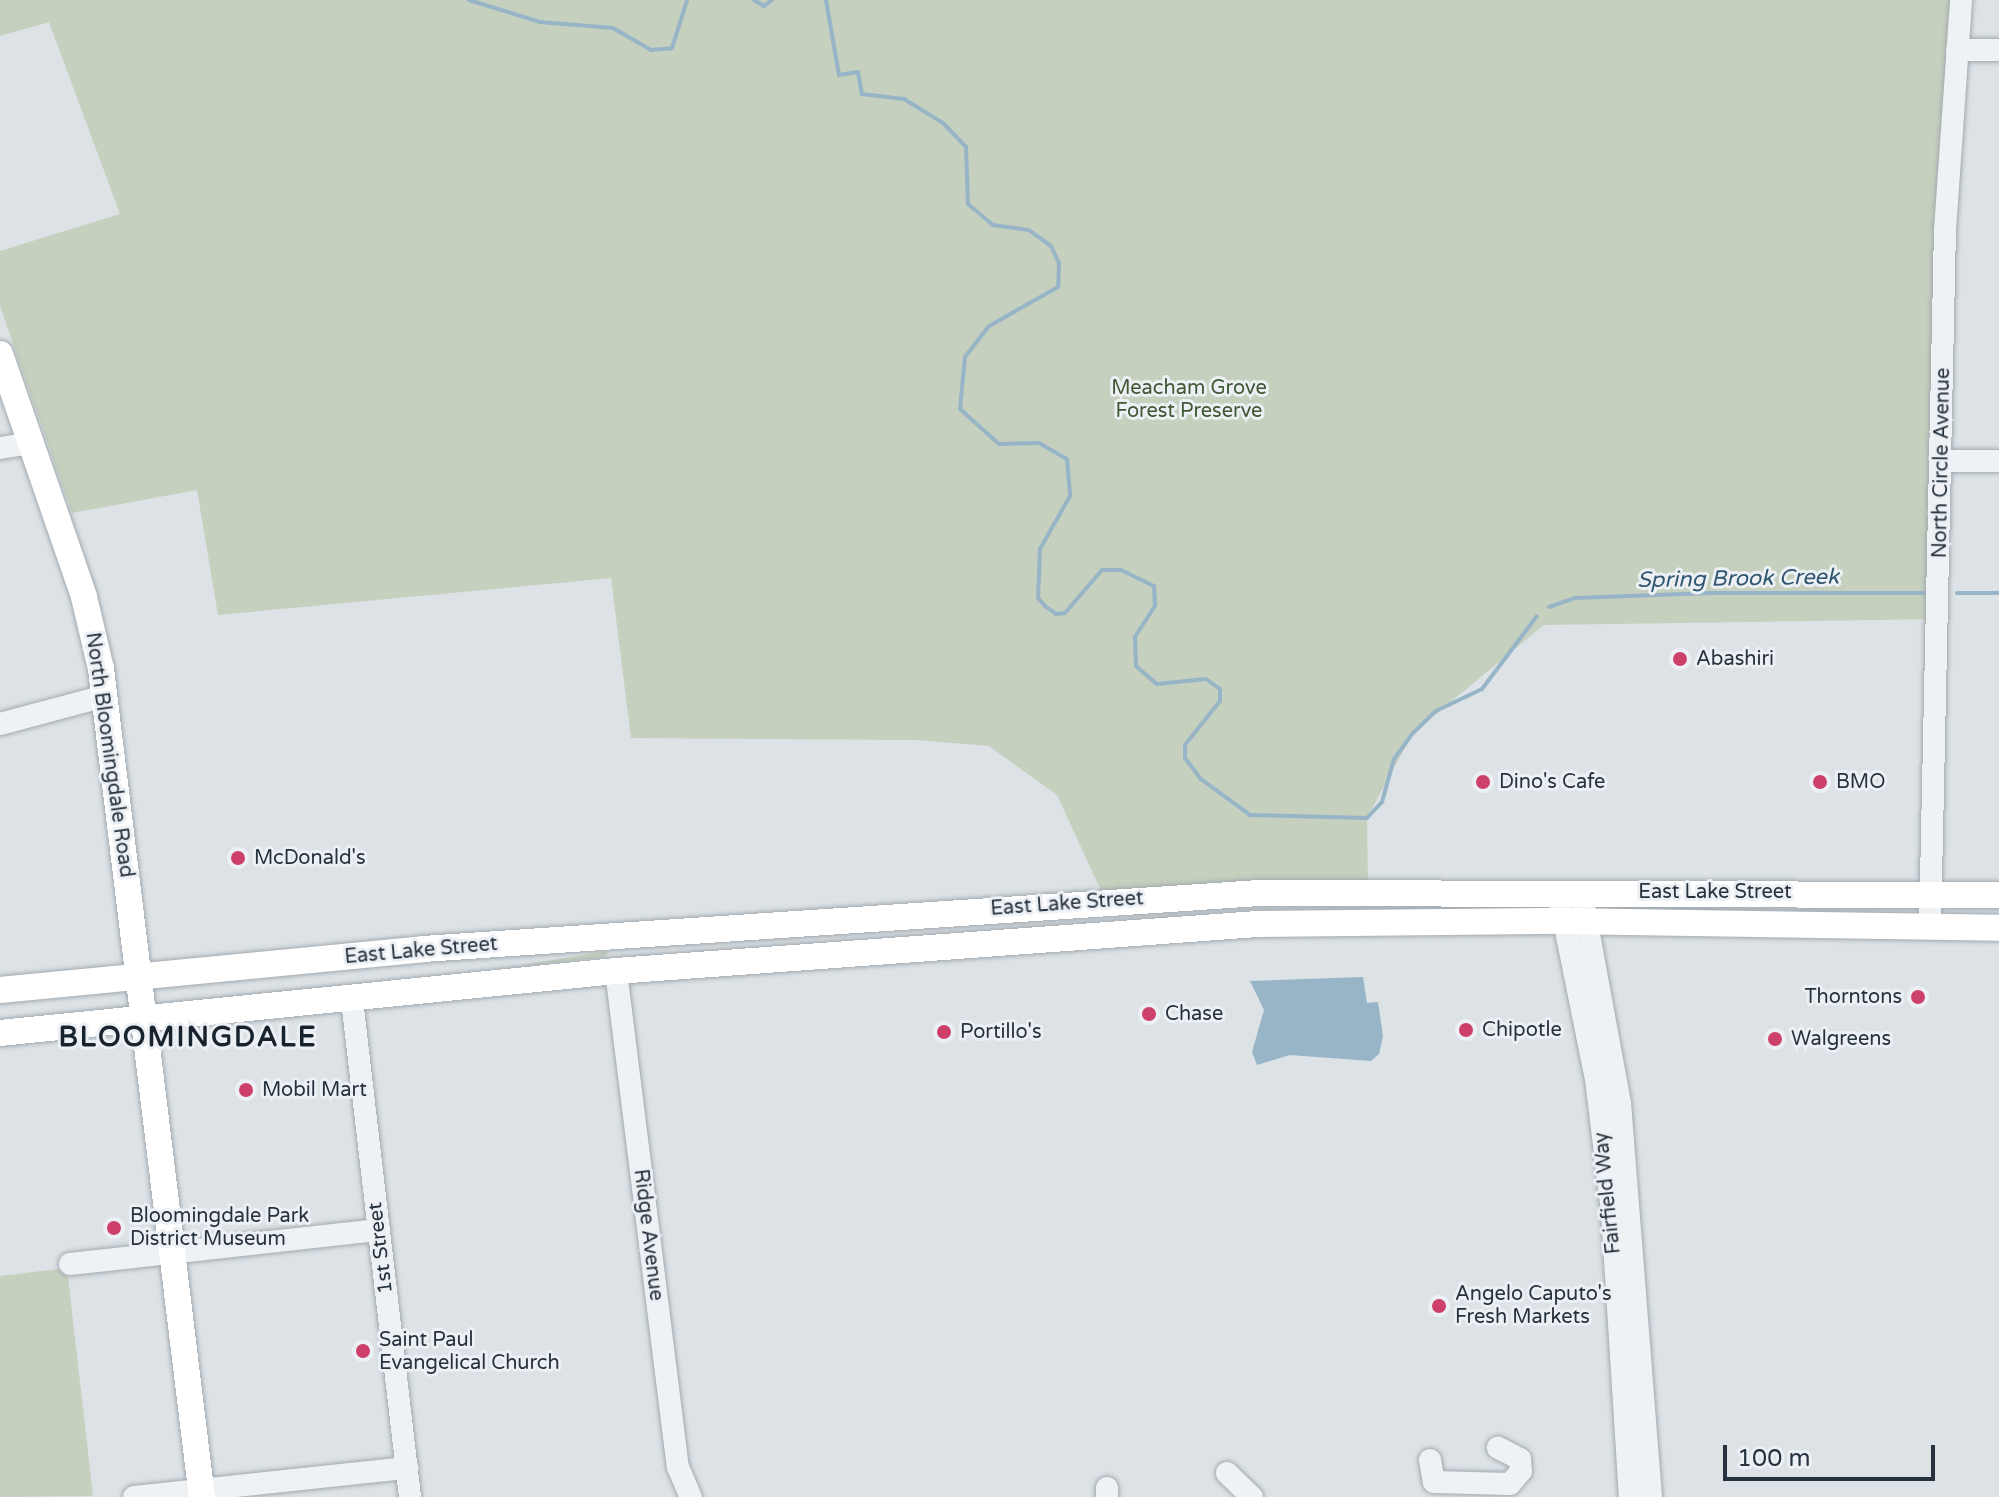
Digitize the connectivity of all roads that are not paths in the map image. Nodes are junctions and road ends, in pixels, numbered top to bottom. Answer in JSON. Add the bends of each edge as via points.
{"nodes":[{"id":1,"x":1961,"y":0,"type":"edge"},
{"id":2,"x":1957,"y":50,"type":"junction"},
{"id":3,"x":1999,"y":50,"type":"edge"},
{"id":4,"x":0,"y":354,"type":"edge"},
{"id":5,"x":31,"y":443,"type":"junction"},
{"id":6,"x":0,"y":448,"type":"edge"},
{"id":7,"x":1943,"y":461,"type":"junction"},
{"id":8,"x":1999,"y":461,"type":"edge"},
{"id":9,"x":105,"y":696,"type":"junction"},
{"id":10,"x":0,"y":724,"type":"edge"},
{"id":11,"x":1931,"y":892,"type":"junction"},
{"id":12,"x":1570,"y":893,"type":"junction"},
{"id":13,"x":1999,"y":895,"type":"edge"},
{"id":14,"x":1575,"y":922,"type":"junction"},
{"id":15,"x":1930,"y":927,"type":"junction"},
{"id":16,"x":1999,"y":928,"type":"edge"},
{"id":17,"x":659,"y":934,"type":"junction"},
{"id":18,"x":616,"y":971,"type":"junction"},
{"id":19,"x":138,"y":978,"type":"junction"},
{"id":20,"x":0,"y":990,"type":"edge"},
{"id":21,"x":352,"y":1000,"type":"junction"},
{"id":22,"x":143,"y":1018,"type":"junction"},
{"id":23,"x":0,"y":1033,"type":"edge"},
{"id":24,"x":379,"y":1230,"type":"junction"},
{"id":25,"x":173,"y":1253,"type":"junction"},
{"id":26,"x":70,"y":1264,"type":"dead end"},
{"id":27,"x":1498,"y":1448,"type":"dead end"},
{"id":28,"x":1430,"y":1460,"type":"dead end"},
{"id":29,"x":407,"y":1468,"type":"junction"},
{"id":30,"x":1227,"y":1473,"type":"dead end"},
{"id":31,"x":1471,"y":1491,"type":"edge"},
{"id":32,"x":201,"y":1493,"type":"edge"},
{"id":33,"x":134,"y":1497,"type":"edge"},
{"id":34,"x":410,"y":1497,"type":"edge"},
{"id":35,"x":691,"y":1497,"type":"edge"},
{"id":36,"x":1252,"y":1497,"type":"edge"},
{"id":37,"x":1630,"y":1497,"type":"edge"},
{"id":38,"x":1651,"y":1497,"type":"edge"}],
"edges":[{"from":1,"to":2,"type":"street","name":"North Circle Avenue"},
{"from":2,"to":3,"type":"street"},
{"from":2,"to":7,"type":"street","name":"North Circle Avenue","via":[[1945,230]]},
{"from":4,"to":5,"type":"main road","name":"North Bloomingdale Road"},
{"from":5,"to":6,"type":"street"},
{"from":5,"to":9,"type":"main road","name":"North Bloomingdale Road","via":[[84,597]]},
{"from":7,"to":8,"type":"street"},
{"from":7,"to":11,"type":"street","name":"North Circle Avenue"},
{"from":9,"to":10,"type":"street"},
{"from":9,"to":19,"type":"main road","name":"North Bloomingdale Road"},
{"from":11,"to":12,"type":"main road","name":"East Lake Street"},
{"from":11,"to":13,"type":"main road","name":"East Lake Street"},
{"from":11,"to":15,"type":"street","name":"North Circle Avenue"},
{"from":12,"to":14,"type":"street","name":"Fairfield Way"},
{"from":12,"to":17,"type":"main road","name":"East Lake Street","via":[[1260,893]]},
{"from":14,"to":15,"type":"main road","name":"East Lake Street"},
{"from":14,"to":18,"type":"main road","name":"East Lake Street","via":[[1257,924]]},
{"from":14,"to":37,"type":"street","name":"Fairfield Way","via":[[1612,1212]]},
{"from":14,"to":38,"type":"street","name":"Fairfield Way","via":[[1620,1103]]},
{"from":15,"to":16,"type":"main road","name":"East Lake Street"},
{"from":17,"to":18,"type":"main road","via":[[625,955]]},
{"from":17,"to":19,"type":"main road","name":"East Lake Street","via":[[423,949]]},
{"from":18,"to":21,"type":"main road","name":"East Lake Street"},
{"from":18,"to":35,"type":"street","name":"Ridge Avenue","via":[[678,1467]]},
{"from":19,"to":20,"type":"main road","name":"East Lake Street"},
{"from":19,"to":22,"type":"main road","name":"North Bloomingdale Road"},
{"from":21,"to":22,"type":"main road","name":"East Lake Street"},
{"from":21,"to":24,"type":"street","name":"1st Street"},
{"from":22,"to":23,"type":"main road","name":"East Lake Street"},
{"from":22,"to":25,"type":"main road","name":"North Bloomingdale Road"},
{"from":24,"to":25,"type":"street"},
{"from":24,"to":29,"type":"street","name":"1st Street"},
{"from":25,"to":26,"type":"street"},
{"from":25,"to":32,"type":"main road","name":"North Bloomingdale Road"},
{"from":27,"to":31,"type":"street","via":[[1520,1459],[1521,1471],[1510,1484]]},
{"from":28,"to":31,"type":"street","via":[[1434,1482]]},
{"from":29,"to":32,"type":"street"},
{"from":29,"to":34,"type":"street","name":"1st Street"},
{"from":30,"to":36,"type":"street"},
{"from":32,"to":33,"type":"street"}]}
